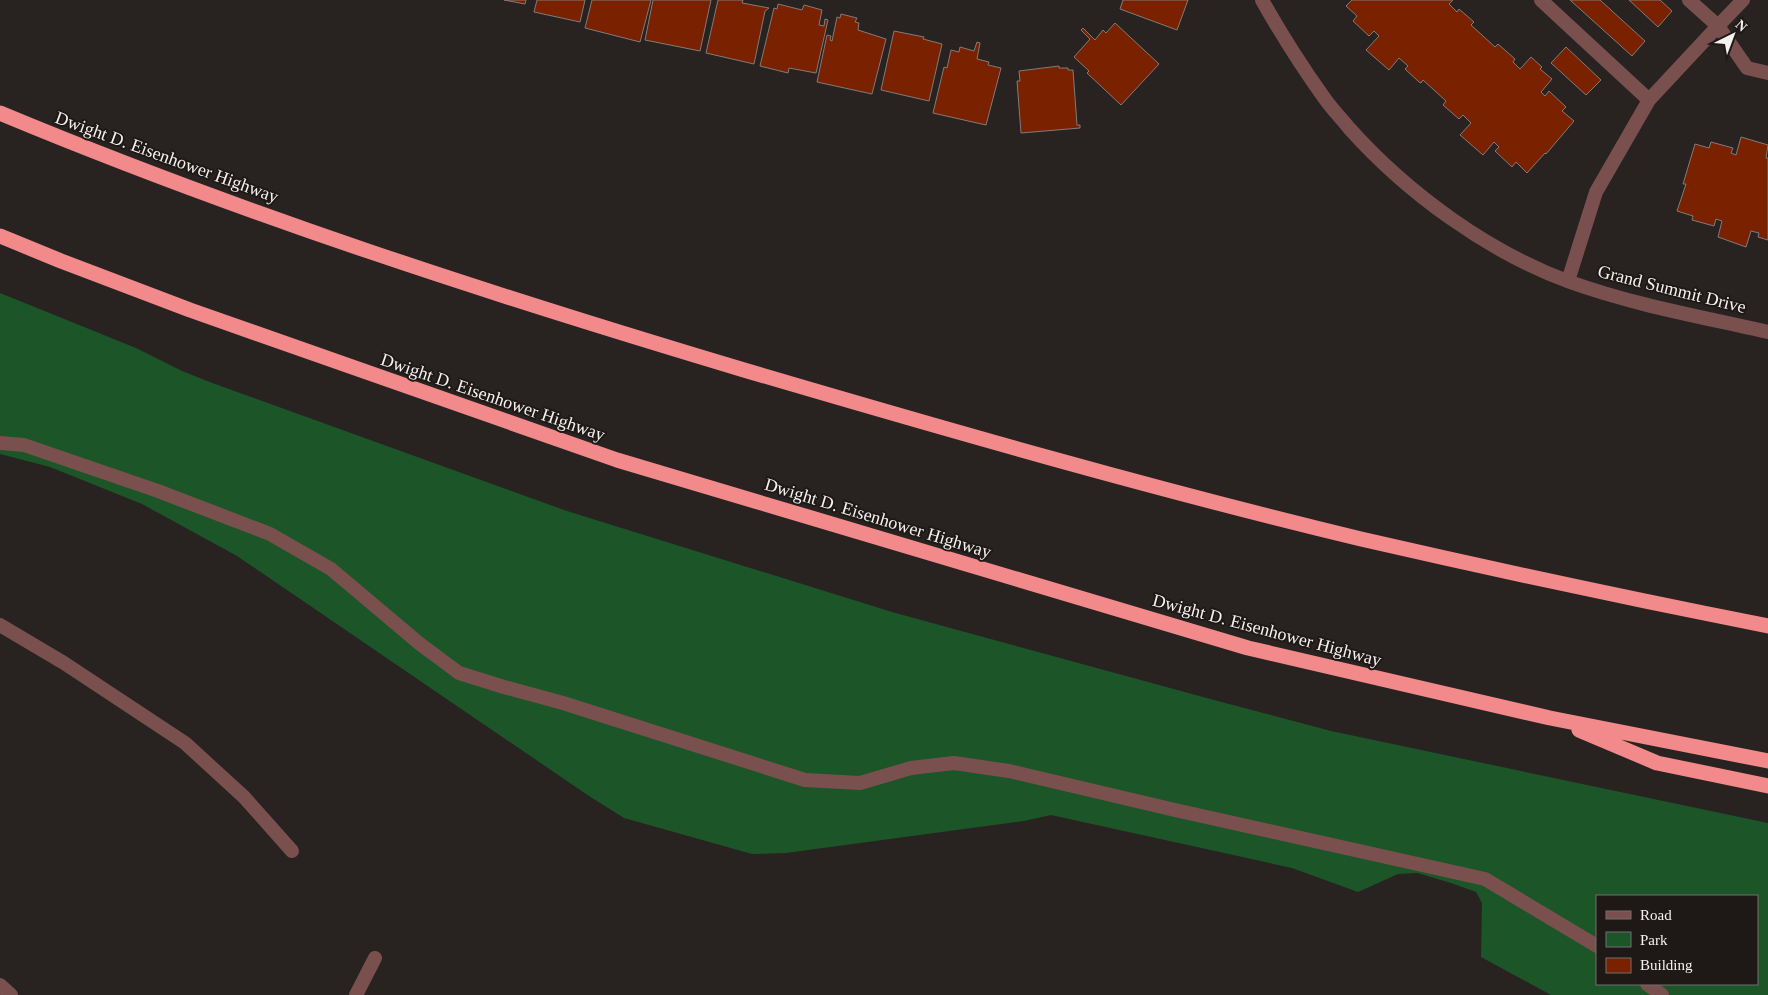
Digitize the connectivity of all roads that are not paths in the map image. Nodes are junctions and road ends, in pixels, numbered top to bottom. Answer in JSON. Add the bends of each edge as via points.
{"nodes":[{"id":1,"x":1262,"y":0,"type":"edge"},
{"id":2,"x":1541,"y":0,"type":"edge"},
{"id":3,"x":1689,"y":0,"type":"edge"},
{"id":4,"x":1743,"y":0,"type":"edge"},
{"id":5,"x":1718,"y":26,"type":"junction"},
{"id":6,"x":1768,"y":73,"type":"edge"},
{"id":7,"x":1649,"y":100,"type":"junction"},
{"id":8,"x":0,"y":113,"type":"edge"},
{"id":9,"x":0,"y":236,"type":"edge"},
{"id":10,"x":1568,"y":281,"type":"junction"},
{"id":11,"x":1768,"y":332,"type":"edge"},
{"id":12,"x":0,"y":443,"type":"edge"},
{"id":13,"x":0,"y":625,"type":"edge"},
{"id":14,"x":1768,"y":626,"type":"edge"},
{"id":15,"x":1550,"y":718,"type":"junction"},
{"id":16,"x":1768,"y":761,"type":"edge"},
{"id":17,"x":1768,"y":786,"type":"edge"},
{"id":18,"x":292,"y":851,"type":"dead end"},
{"id":19,"x":1596,"y":945,"type":"edge"},
{"id":20,"x":375,"y":958,"type":"dead end"},
{"id":21,"x":0,"y":985,"type":"edge"},
{"id":22,"x":1648,"y":985,"type":"edge"},
{"id":23,"x":11,"y":995,"type":"edge"},
{"id":24,"x":356,"y":995,"type":"edge"},
{"id":25,"x":1662,"y":995,"type":"edge"}],
"edges":[{"from":1,"to":10,"type":"street","name":"Grand Summit Drive","via":[[1325,100],[1369,150],[1413,190],[1462,226],[1513,256]]},
{"from":2,"to":7,"type":"street"},
{"from":3,"to":5,"type":"street"},
{"from":4,"to":5,"type":"street","name":"Grand Summit Drive"},
{"from":5,"to":6,"type":"street","via":[[1747,68]]},
{"from":5,"to":7,"type":"street","name":"Grand Summit Drive"},
{"from":7,"to":10,"type":"street","name":"Grand Summit Drive","via":[[1596,192]]},
{"from":8,"to":14,"type":"highway","name":"Dwight D. Eisenhower Highway","via":[[227,200],[445,277],[884,411],[1119,477],[1357,538]]},
{"from":9,"to":15,"type":"highway","name":"Dwight D. Eisenhower Highway","via":[[190,310],[617,460],[1248,648]]},
{"from":10,"to":11,"type":"street","name":"Grand Summit Drive","via":[[1618,298]]},
{"from":12,"to":19,"type":"street","via":[[24,445],[270,534],[331,569],[459,673],[504,688],[564,703],[805,780],[860,783],[911,768],[954,763],[1009,771],[1485,879]]},
{"from":13,"to":18,"type":"street","via":[[185,743],[244,797]]},
{"from":15,"to":16,"type":"highway","name":"Dwight D. Eisenhower Highway"},
{"from":15,"to":17,"type":"highway","via":[[1657,763]]},
{"from":20,"to":24,"type":"street"},
{"from":21,"to":23,"type":"street"},
{"from":22,"to":25,"type":"street"}]}
